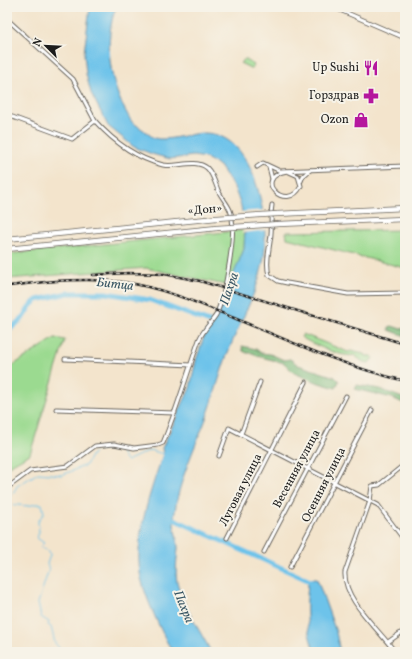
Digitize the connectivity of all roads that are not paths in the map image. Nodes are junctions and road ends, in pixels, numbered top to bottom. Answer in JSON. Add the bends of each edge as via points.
{"nodes":[{"id":1,"x":333,"y":7,"type":"edge"},
{"id":2,"x":7,"y":19,"type":"edge"},
{"id":3,"x":405,"y":38,"type":"edge"},
{"id":4,"x":7,"y":115,"type":"edge"},
{"id":5,"x":95,"y":121,"type":"junction"},
{"id":6,"x":405,"y":166,"type":"edge"},
{"id":7,"x":257,"y":167,"type":"dead end"},
{"id":8,"x":269,"y":167,"type":"junction"},
{"id":9,"x":310,"y":170,"type":"junction"},
{"id":10,"x":287,"y":171,"type":"junction"},
{"id":11,"x":272,"y":179,"type":"junction"},
{"id":12,"x":301,"y":181,"type":"junction"},
{"id":13,"x":272,"y":205,"type":"dead end"},
{"id":14,"x":405,"y":208,"type":"edge"},
{"id":15,"x":405,"y":219,"type":"edge"},
{"id":16,"x":7,"y":239,"type":"edge"},
{"id":17,"x":7,"y":249,"type":"edge"},
{"id":18,"x":405,"y":292,"type":"edge"},
{"id":19,"x":65,"y":359,"type":"dead end"},
{"id":20,"x":191,"y":365,"type":"junction"},
{"id":21,"x":260,"y":382,"type":"dead end"},
{"id":22,"x":306,"y":382,"type":"dead end"},
{"id":23,"x":346,"y":396,"type":"dead end"},
{"id":24,"x":56,"y":409,"type":"dead end"},
{"id":25,"x":372,"y":410,"type":"dead end"},
{"id":26,"x":175,"y":413,"type":"junction"},
{"id":27,"x":241,"y":434,"type":"junction"},
{"id":28,"x":272,"y":451,"type":"junction"},
{"id":29,"x":219,"y":456,"type":"dead end"},
{"id":30,"x":405,"y":464,"type":"edge"},
{"id":31,"x":307,"y":469,"type":"junction"},
{"id":32,"x":335,"y":482,"type":"junction"},
{"id":33,"x":7,"y":488,"type":"edge"},
{"id":34,"x":370,"y":501,"type":"junction"},
{"id":35,"x":227,"y":538,"type":"dead end"},
{"id":36,"x":405,"y":541,"type":"edge"},
{"id":37,"x":264,"y":552,"type":"dead end"},
{"id":38,"x":290,"y":567,"type":"dead end"},
{"id":39,"x":405,"y":630,"type":"edge"},
{"id":40,"x":388,"y":642,"type":"junction"},
{"id":41,"x":395,"y":652,"type":"edge"}],
"edges":[{"from":1,"to":3,"type":"street"},
{"from":2,"to":5,"type":"street","via":[[73,79]]},
{"from":4,"to":5,"type":"street","via":[[72,139]]},
{"from":5,"to":20,"type":"street","via":[[107,134],[135,155],[163,165],[196,163],[207,168],[230,210],[233,223],[223,294],[215,316],[200,337]]},
{"from":6,"to":9,"type":"street"},
{"from":7,"to":8,"type":"street","via":[[263,163]]},
{"from":8,"to":10,"type":"street"},
{"from":8,"to":11,"type":"street"},
{"from":9,"to":10,"type":"street"},
{"from":9,"to":12,"type":"street"},
{"from":10,"to":11,"type":"street","via":[[278,173]]},
{"from":10,"to":12,"type":"street","via":[[298,176]]},
{"from":11,"to":12,"type":"street","via":[[271,186],[274,192],[286,197],[300,189]]},
{"from":13,"to":18,"type":"street","via":[[272,232],[267,269],[273,278],[348,294]]},
{"from":14,"to":16,"type":"highway","name":"«Дон»","bridge":true,"via":[[217,218]]},
{"from":15,"to":17,"type":"highway","name":"«Дон»","bridge":true,"via":[[217,228]]},
{"from":19,"to":20,"type":"street"},
{"from":20,"to":26,"type":"street"},
{"from":21,"to":27,"type":"street"},
{"from":22,"to":28,"type":"street","name":"Луговая улица"},
{"from":23,"to":31,"type":"street","name":"Весенняя улица"},
{"from":24,"to":26,"type":"street"},
{"from":25,"to":32,"type":"street","name":"Осенняя улица"},
{"from":26,"to":33,"type":"street","via":[[163,443],[158,446],[95,446],[68,466],[30,470]]},
{"from":27,"to":28,"type":"street","name":"Луговая улица"},
{"from":27,"to":29,"type":"street","name":"Луговая улица","via":[[228,428]]},
{"from":28,"to":31,"type":"street","name":"Луговая улица"},
{"from":28,"to":35,"type":"street","name":"Луговая улица"},
{"from":30,"to":34,"type":"street","via":[[379,485],[372,486]]},
{"from":31,"to":32,"type":"street","name":"Луговая улица"},
{"from":31,"to":37,"type":"street","name":"Весенняя улица"},
{"from":32,"to":34,"type":"street","name":"Луговая улица"},
{"from":32,"to":38,"type":"street","name":"Осенняя улица"},
{"from":34,"to":36,"type":"street","name":"Луговая улица","via":[[378,505]]},
{"from":34,"to":40,"type":"street","via":[[345,572],[344,582],[354,601]]},
{"from":39,"to":40,"type":"street"},
{"from":40,"to":41,"type":"street"}]}
